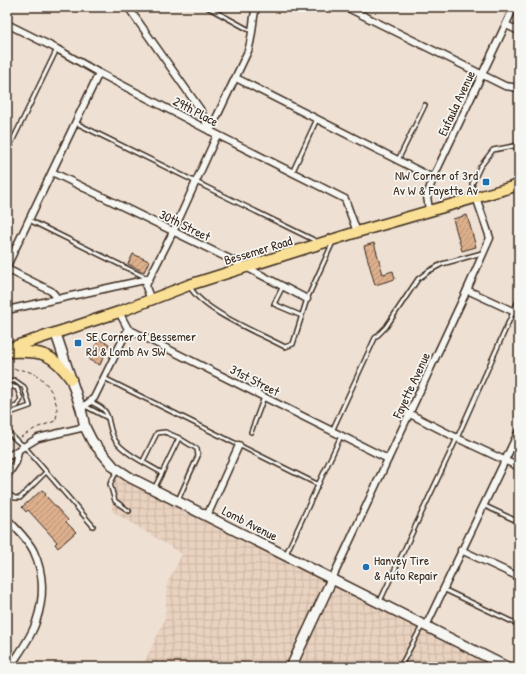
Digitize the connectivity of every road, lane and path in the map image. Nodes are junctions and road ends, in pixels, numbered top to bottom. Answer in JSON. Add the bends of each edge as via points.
{"nodes":[{"id":1,"x":128,"y":7,"type":"edge"},
{"id":2,"x":207,"y":7,"type":"edge"},
{"id":3,"x":256,"y":7,"type":"edge"},
{"id":4,"x":346,"y":7,"type":"edge"},
{"id":5,"x":514,"y":7,"type":"edge"},
{"id":6,"x":7,"y":24,"type":"edge"},
{"id":7,"x":506,"y":25,"type":"junction"},
{"id":8,"x":519,"y":31,"type":"edge"},
{"id":9,"x":252,"y":32,"type":"junction"},
{"id":10,"x":57,"y":50,"type":"junction"},
{"id":11,"x":99,"y":73,"type":"junction"},
{"id":12,"x":482,"y":74,"type":"junction"},
{"id":13,"x":236,"y":78,"type":"junction"},
{"id":14,"x":519,"y":88,"type":"edge"},
{"id":15,"x":425,"y":105,"type":"dead end"},
{"id":16,"x":317,"y":119,"type":"junction"},
{"id":17,"x":76,"y":122,"type":"junction"},
{"id":18,"x":210,"y":131,"type":"junction"},
{"id":19,"x":217,"y":134,"type":"junction"},
{"id":20,"x":519,"y":145,"type":"edge"},
{"id":21,"x":7,"y":152,"type":"edge"},
{"id":22,"x":398,"y":160,"type":"junction"},
{"id":23,"x":52,"y":172,"type":"junction"},
{"id":24,"x":292,"y":173,"type":"junction"},
{"id":25,"x":433,"y":178,"type":"junction"},
{"id":26,"x":195,"y":182,"type":"junction"},
{"id":27,"x":519,"y":186,"type":"edge"},
{"id":28,"x":476,"y":197,"type":"junction"},
{"id":29,"x":429,"y":210,"type":"junction"},
{"id":30,"x":29,"y":220,"type":"junction"},
{"id":31,"x":173,"y":232,"type":"junction"},
{"id":32,"x":357,"y":232,"type":"junction"},
{"id":33,"x":335,"y":240,"type":"junction"},
{"id":34,"x":321,"y":244,"type":"junction"},
{"id":35,"x":484,"y":252,"type":"junction"},
{"id":36,"x":7,"y":266,"type":"edge"},
{"id":37,"x":246,"y":267,"type":"junction"},
{"id":38,"x":7,"y":269,"type":"edge"},
{"id":39,"x":149,"y":279,"type":"junction"},
{"id":40,"x":189,"y":285,"type":"junction"},
{"id":41,"x":283,"y":286,"type":"junction"},
{"id":42,"x":468,"y":290,"type":"junction"},
{"id":43,"x":57,"y":298,"type":"junction"},
{"id":44,"x":308,"y":299,"type":"junction"},
{"id":45,"x":519,"y":299,"type":"edge"},
{"id":46,"x":151,"y":300,"type":"junction"},
{"id":47,"x":7,"y":310,"type":"edge"},
{"id":48,"x":119,"y":312,"type":"junction"},
{"id":49,"x":516,"y":313,"type":"edge"},
{"id":50,"x":302,"y":316,"type":"junction"},
{"id":51,"x":128,"y":329,"type":"junction"},
{"id":52,"x":56,"y":334,"type":"junction"},
{"id":53,"x":7,"y":350,"type":"edge"},
{"id":54,"x":7,"y":370,"type":"edge"},
{"id":55,"x":104,"y":378,"type":"junction"},
{"id":56,"x":72,"y":379,"type":"junction"},
{"id":57,"x":7,"y":382,"type":"edge"},
{"id":58,"x":7,"y":387,"type":"edge"},
{"id":59,"x":264,"y":397,"type":"junction"},
{"id":60,"x":85,"y":405,"type":"junction"},
{"id":61,"x":7,"y":409,"type":"edge"},
{"id":62,"x":7,"y":414,"type":"edge"},
{"id":63,"x":410,"y":414,"type":"junction"},
{"id":64,"x":108,"y":418,"type":"junction"},
{"id":65,"x":85,"y":427,"type":"junction"},
{"id":66,"x":7,"y":431,"type":"edge"},
{"id":67,"x":332,"y":431,"type":"junction"},
{"id":68,"x":519,"y":431,"type":"edge"},
{"id":69,"x":251,"y":432,"type":"dead end"},
{"id":70,"x":341,"y":436,"type":"junction"},
{"id":71,"x":20,"y":438,"type":"dead end"},
{"id":72,"x":179,"y":438,"type":"junction"},
{"id":73,"x":457,"y":438,"type":"junction"},
{"id":74,"x":239,"y":445,"type":"junction"},
{"id":75,"x":24,"y":446,"type":"junction"},
{"id":76,"x":18,"y":451,"type":"junction"},
{"id":77,"x":7,"y":457,"type":"edge"},
{"id":78,"x":388,"y":459,"type":"junction"},
{"id":79,"x":505,"y":460,"type":"junction"},
{"id":80,"x":143,"y":461,"type":"junction"},
{"id":81,"x":519,"y":467,"type":"edge"},
{"id":82,"x":118,"y":469,"type":"junction"},
{"id":83,"x":46,"y":472,"type":"junction"},
{"id":84,"x":162,"y":473,"type":"junction"},
{"id":85,"x":7,"y":476,"type":"edge"},
{"id":86,"x":319,"y":483,"type":"junction"},
{"id":87,"x":154,"y":489,"type":"junction"},
{"id":88,"x":7,"y":492,"type":"edge"},
{"id":89,"x":178,"y":501,"type":"junction"},
{"id":90,"x":483,"y":505,"type":"junction"},
{"id":91,"x":129,"y":511,"type":"dead end"},
{"id":92,"x":207,"y":516,"type":"junction"},
{"id":93,"x":7,"y":519,"type":"edge"},
{"id":94,"x":519,"y":522,"type":"edge"},
{"id":95,"x":7,"y":523,"type":"edge"},
{"id":96,"x":93,"y":526,"type":"dead end"},
{"id":97,"x":17,"y":530,"type":"junction"},
{"id":98,"x":462,"y":550,"type":"junction"},
{"id":99,"x":285,"y":556,"type":"junction"},
{"id":100,"x":519,"y":577,"type":"edge"},
{"id":101,"x":332,"y":579,"type":"junction"},
{"id":102,"x":443,"y":589,"type":"junction"},
{"id":103,"x":379,"y":603,"type":"junction"},
{"id":104,"x":424,"y":625,"type":"junction"},
{"id":105,"x":519,"y":625,"type":"edge"},
{"id":106,"x":294,"y":666,"type":"edge"},
{"id":107,"x":10,"y":667,"type":"edge"},
{"id":108,"x":400,"y":667,"type":"edge"},
{"id":109,"x":507,"y":667,"type":"edge"}],
"edges":[{"from":1,"to":18,"type":"street","via":[[200,109]]},
{"from":2,"to":9,"type":"lane"},
{"from":3,"to":9,"type":"street"},
{"from":4,"to":12,"type":"street"},
{"from":5,"to":7,"type":"street","name":"Eufaula Avenue"},
{"from":6,"to":10,"type":"street","name":"29th Place"},
{"from":7,"to":8,"type":"street"},
{"from":7,"to":12,"type":"street","name":"Eufaula Avenue"},
{"from":9,"to":13,"type":"street","via":[[252,40]]},
{"from":10,"to":11,"type":"street","name":"29th Place"},
{"from":10,"to":21,"type":"lane"},
{"from":11,"to":17,"type":"street"},
{"from":11,"to":18,"type":"street","name":"29th Place"},
{"from":12,"to":14,"type":"street","via":[[505,86]]},
{"from":12,"to":25,"type":"street","name":"Eufaula Avenue"},
{"from":13,"to":16,"type":"street"},
{"from":13,"to":18,"type":"street"},
{"from":15,"to":22,"type":"lane"},
{"from":16,"to":22,"type":"street"},
{"from":16,"to":24,"type":"lane"},
{"from":17,"to":23,"type":"street"},
{"from":17,"to":26,"type":"lane"},
{"from":18,"to":19,"type":"street","name":"29th Place"},
{"from":19,"to":24,"type":"street","name":"29th Place"},
{"from":19,"to":26,"type":"street"},
{"from":20,"to":28,"type":"lane","via":[[493,150],[480,166],[472,184]]},
{"from":22,"to":25,"type":"street"},
{"from":23,"to":30,"type":"street"},
{"from":23,"to":31,"type":"street","name":"30th Street"},
{"from":24,"to":32,"type":"street","name":"29th Place","via":[[345,199]]},
{"from":25,"to":29,"type":"street","name":"Eufaula Avenue","via":[[427,196]]},
{"from":26,"to":31,"type":"street"},
{"from":26,"to":34,"type":"lane"},
{"from":27,"to":28,"type":"main road","name":"Bessemer Road"},
{"from":28,"to":29,"type":"main road","name":"Bessemer Road"},
{"from":28,"to":35,"type":"street","name":"Fayette Avenue","via":[[490,238]]},
{"from":29,"to":32,"type":"main road","name":"Bessemer Road"},
{"from":30,"to":36,"type":"street"},
{"from":30,"to":39,"type":"lane"},
{"from":31,"to":37,"type":"street","name":"30th Street"},
{"from":31,"to":39,"type":"street"},
{"from":32,"to":33,"type":"main road","name":"Bessemer Road"},
{"from":33,"to":34,"type":"main road","name":"Bessemer Road"},
{"from":33,"to":44,"type":"lane"},
{"from":34,"to":37,"type":"main road","name":"Bessemer Road"},
{"from":35,"to":42,"type":"street","name":"Fayette Avenue"},
{"from":35,"to":67,"type":"lane","via":[[442,264],[418,279],[386,327],[375,338]]},
{"from":37,"to":40,"type":"main road","name":"Bessemer Road"},
{"from":37,"to":41,"type":"street","name":"30th Street"},
{"from":38,"to":43,"type":"street","via":[[51,291]]},
{"from":39,"to":43,"type":"street"},
{"from":39,"to":46,"type":"street","via":[[146,287]]},
{"from":40,"to":46,"type":"main road","name":"Bessemer Road"},
{"from":40,"to":50,"type":"lane","via":[[194,294],[212,310],[285,347],[293,344]]},
{"from":41,"to":44,"type":"street","name":"30th Street"},
{"from":41,"to":50,"type":"lane","via":[[274,304]]},
{"from":42,"to":49,"type":"street"},
{"from":42,"to":63,"type":"street","name":"Fayette Avenue"},
{"from":43,"to":47,"type":"street"},
{"from":44,"to":50,"type":"lane"},
{"from":45,"to":49,"type":"lane"},
{"from":46,"to":48,"type":"main road","name":"Bessemer Road"},
{"from":48,"to":51,"type":"street"},
{"from":48,"to":52,"type":"main road","name":"Bessemer Road"},
{"from":49,"to":73,"type":"lane"},
{"from":51,"to":55,"type":"street"},
{"from":51,"to":59,"type":"street","name":"31st Street"},
{"from":52,"to":53,"type":"main road","name":"Bessemer Road"},
{"from":52,"to":56,"type":"main road","name":"Lomb Avenue"},
{"from":53,"to":56,"type":"main road","via":[[46,354]]},
{"from":54,"to":71,"type":"path","via":[[29,371],[39,376],[47,384],[56,406],[55,421],[36,428]]},
{"from":55,"to":60,"type":"street","via":[[94,398]]},
{"from":55,"to":74,"type":"lane"},
{"from":56,"to":60,"type":"main road","name":"Lomb Avenue"},
{"from":57,"to":62,"type":"lane","via":[[14,380],[24,386],[30,406]]},
{"from":58,"to":61,"type":"lane","via":[[17,388],[21,399],[17,406]]},
{"from":59,"to":67,"type":"street","name":"31st Street"},
{"from":59,"to":69,"type":"lane"},
{"from":60,"to":64,"type":"lane"},
{"from":60,"to":64,"type":"lane","via":[[103,408]]},
{"from":60,"to":65,"type":"main road","name":"Lomb Avenue"},
{"from":63,"to":73,"type":"street"},
{"from":63,"to":78,"type":"street","name":"Fayette Avenue"},
{"from":64,"to":80,"type":"lane","via":[[115,440]]},
{"from":65,"to":75,"type":"street","via":[[38,438]]},
{"from":65,"to":82,"type":"main road","name":"Lomb Avenue","via":[[92,441]]},
{"from":66,"to":75,"type":"lane"},
{"from":67,"to":70,"type":"street","name":"31st Street"},
{"from":68,"to":79,"type":"street"},
{"from":70,"to":78,"type":"street","name":"31st Street"},
{"from":70,"to":86,"type":"lane"},
{"from":72,"to":80,"type":"lane","via":[[165,432],[157,433]]},
{"from":72,"to":84,"type":"lane"},
{"from":72,"to":89,"type":"lane","via":[[197,449],[198,456]]},
{"from":73,"to":79,"type":"street"},
{"from":73,"to":103,"type":"lane"},
{"from":74,"to":86,"type":"lane"},
{"from":74,"to":92,"type":"street"},
{"from":75,"to":76,"type":"street"},
{"from":75,"to":83,"type":"lane"},
{"from":76,"to":77,"type":"street"},
{"from":76,"to":85,"type":"street","via":[[16,462]]},
{"from":78,"to":101,"type":"street","name":"Fayette Avenue"},
{"from":79,"to":81,"type":"street"},
{"from":79,"to":90,"type":"street"},
{"from":80,"to":84,"type":"lane"},
{"from":82,"to":87,"type":"main road","name":"Lomb Avenue"},
{"from":82,"to":91,"type":"lane","via":[[110,484],[115,501]]},
{"from":83,"to":88,"type":"lane","via":[[20,498],[15,498]]},
{"from":83,"to":96,"type":"lane"},
{"from":84,"to":87,"type":"lane"},
{"from":86,"to":99,"type":"lane"},
{"from":87,"to":89,"type":"main road","name":"Lomb Avenue"},
{"from":89,"to":92,"type":"main road","name":"Lomb Avenue"},
{"from":90,"to":94,"type":"lane"},
{"from":90,"to":98,"type":"street"},
{"from":92,"to":99,"type":"main road","name":"Lomb Avenue"},
{"from":93,"to":97,"type":"street"},
{"from":95,"to":97,"type":"street"},
{"from":97,"to":107,"type":"street","via":[[34,551],[42,574],[42,593],[36,622],[24,647]]},
{"from":98,"to":100,"type":"street"},
{"from":98,"to":102,"type":"street"},
{"from":99,"to":101,"type":"main road","name":"Lomb Avenue"},
{"from":101,"to":103,"type":"main road","name":"Lomb Avenue"},
{"from":101,"to":106,"type":"main road"},
{"from":102,"to":104,"type":"street"},
{"from":102,"to":105,"type":"lane"},
{"from":103,"to":104,"type":"main road","name":"Lomb Avenue"},
{"from":104,"to":108,"type":"lane"},
{"from":104,"to":109,"type":"main road","name":"Lomb Avenue"}]}
